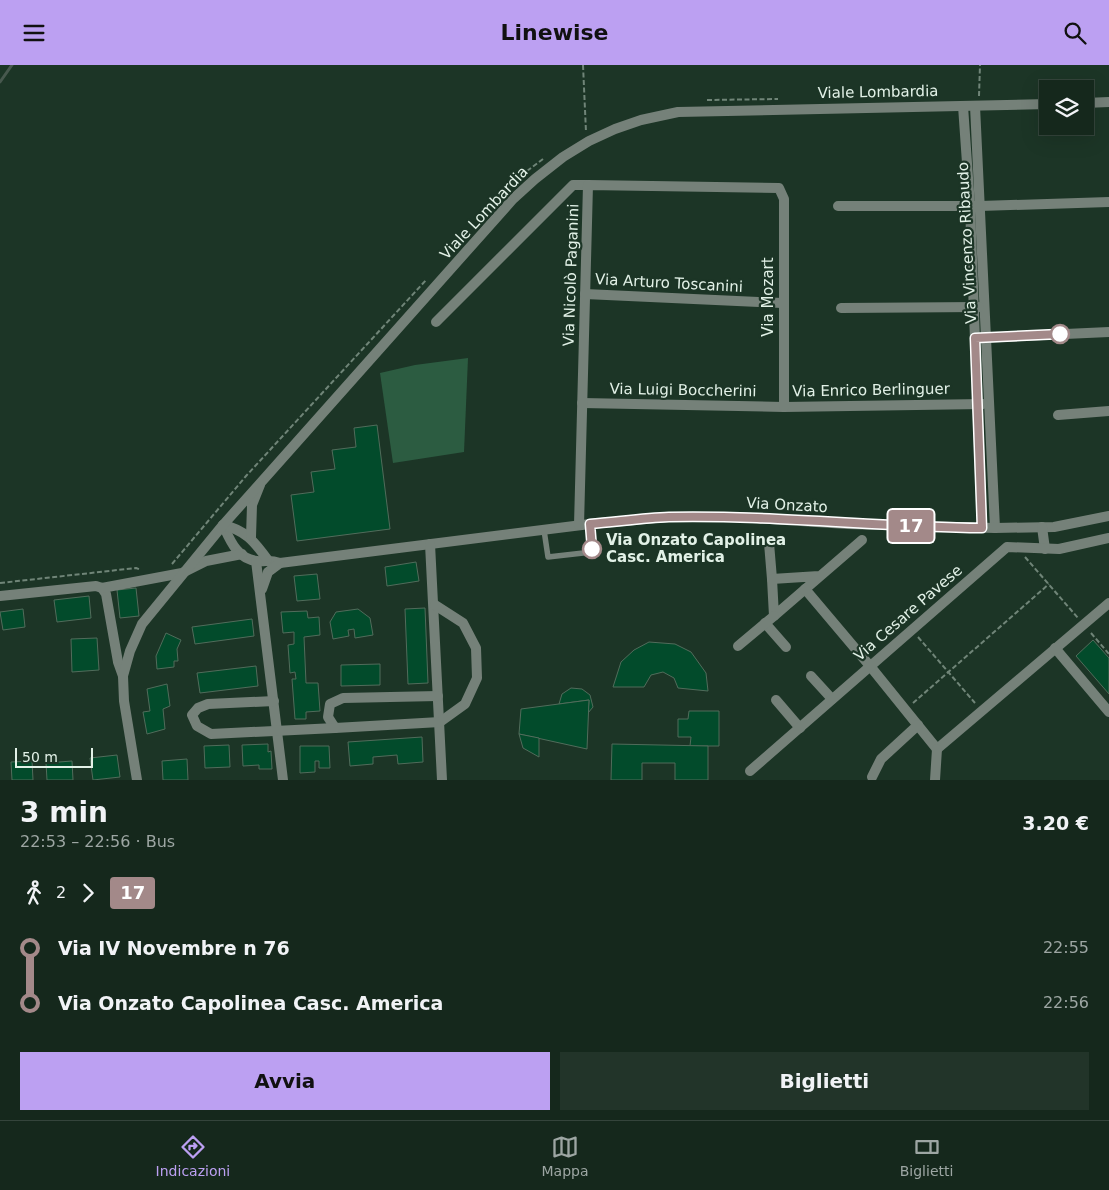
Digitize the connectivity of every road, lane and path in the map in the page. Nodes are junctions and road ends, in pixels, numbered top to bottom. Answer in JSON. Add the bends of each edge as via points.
{"nodes":[{"id":1,"x":583,"y":65,"type":"edge"},
{"id":2,"x":980,"y":65,"type":"edge"},
{"id":3,"x":987,"y":97,"type":"dead end"},
{"id":4,"x":783,"y":99,"type":"dead end"},
{"id":5,"x":705,"y":101,"type":"dead end"},
{"id":6,"x":977,"y":101,"type":"junction"},
{"id":7,"x":1109,"y":102,"type":"edge"},
{"id":8,"x":1094,"y":103,"type":"edge"},
{"id":9,"x":1039,"y":104,"type":"edge"},
{"id":10,"x":963,"y":106,"type":"junction"},
{"id":11,"x":594,"y":128,"type":"dead end"},
{"id":12,"x":586,"y":132,"type":"junction"},
{"id":13,"x":581,"y":134,"type":"dead end"},
{"id":14,"x":550,"y":154,"type":"dead end"},
{"id":15,"x":527,"y":171,"type":"dead end"},
{"id":16,"x":588,"y":185,"type":"junction"},
{"id":17,"x":779,"y":188,"type":"joint"},
{"id":18,"x":1109,"y":202,"type":"edge"},
{"id":19,"x":838,"y":206,"type":"dead end"},
{"id":20,"x":975,"y":206,"type":"junction"},
{"id":21,"x":433,"y":272,"type":"dead end"},
{"id":22,"x":585,"y":294,"type":"junction"},
{"id":23,"x":782,"y":303,"type":"junction"},
{"id":24,"x":980,"y":307,"type":"junction"},
{"id":25,"x":841,"y":308,"type":"dead end"},
{"id":26,"x":436,"y":322,"type":"dead end"},
{"id":27,"x":1109,"y":332,"type":"edge"},
{"id":28,"x":986,"y":337,"type":"junction"},
{"id":29,"x":975,"y":338,"type":"junction"},
{"id":30,"x":582,"y":403,"type":"junction"},
{"id":31,"x":978,"y":403,"type":"junction"},
{"id":32,"x":990,"y":404,"type":"junction"},
{"id":33,"x":784,"y":407,"type":"junction"},
{"id":34,"x":1109,"y":411,"type":"edge"},
{"id":35,"x":1058,"y":415,"type":"dead end"},
{"id":36,"x":261,"y":483,"type":"junction"},
{"id":37,"x":1109,"y":516,"type":"edge"},
{"id":38,"x":223,"y":525,"type":"junction"},
{"id":39,"x":584,"y":525,"type":"junction"},
{"id":40,"x":1042,"y":527,"type":"junction"},
{"id":41,"x":982,"y":528,"type":"junction"},
{"id":42,"x":995,"y":528,"type":"junction"},
{"id":43,"x":544,"y":530,"type":"junction"},
{"id":44,"x":251,"y":537,"type":"junction"},
{"id":45,"x":1109,"y":538,"type":"edge"},
{"id":46,"x":862,"y":540,"type":"dead end"},
{"id":47,"x":769,"y":543,"type":"dead end"},
{"id":48,"x":430,"y":544,"type":"junction"},
{"id":49,"x":1016,"y":547,"type":"junction"},
{"id":50,"x":1045,"y":549,"type":"junction"},
{"id":51,"x":242,"y":554,"type":"junction"},
{"id":52,"x":267,"y":559,"type":"junction"},
{"id":53,"x":256,"y":561,"type":"junction"},
{"id":54,"x":280,"y":563,"type":"junction"},
{"id":55,"x":169,"y":567,"type":"dead end"},
{"id":56,"x":143,"y":571,"type":"dead end"},
{"id":57,"x":182,"y":573,"type":"junction"},
{"id":58,"x":819,"y":576,"type":"junction"},
{"id":59,"x":772,"y":579,"type":"junction"},
{"id":60,"x":0,"y":583,"type":"edge"},
{"id":61,"x":1049,"y":584,"type":"junction"},
{"id":62,"x":102,"y":588,"type":"junction"},
{"id":63,"x":805,"y":589,"type":"junction"},
{"id":64,"x":261,"y":590,"type":"junction"},
{"id":65,"x":0,"y":596,"type":"edge"},
{"id":66,"x":1109,"y":603,"type":"edge"},
{"id":67,"x":435,"y":605,"type":"junction"},
{"id":68,"x":774,"y":616,"type":"junction"},
{"id":69,"x":765,"y":623,"type":"junction"},
{"id":70,"x":1084,"y":624,"type":"junction"},
{"id":71,"x":912,"y":629,"type":"junction"},
{"id":72,"x":738,"y":646,"type":"dead end"},
{"id":73,"x":786,"y":647,"type":"dead end"},
{"id":74,"x":1055,"y":648,"type":"junction"},
{"id":75,"x":1109,"y":654,"type":"edge"},
{"id":76,"x":870,"y":666,"type":"junction"},
{"id":77,"x":948,"y":672,"type":"junction"},
{"id":78,"x":123,"y":676,"type":"junction"},
{"id":79,"x":811,"y":676,"type":"dead end"},
{"id":80,"x":438,"y":696,"type":"junction"},
{"id":81,"x":832,"y":699,"type":"junction"},
{"id":82,"x":776,"y":700,"type":"dead end"},
{"id":83,"x":274,"y":701,"type":"junction"},
{"id":84,"x":906,"y":710,"type":"junction"},
{"id":85,"x":981,"y":711,"type":"junction"},
{"id":86,"x":1109,"y":712,"type":"edge"},
{"id":87,"x":440,"y":722,"type":"junction"},
{"id":88,"x":918,"y":725,"type":"junction"},
{"id":89,"x":335,"y":728,"type":"junction"},
{"id":90,"x":800,"y":728,"type":"junction"},
{"id":91,"x":277,"y":731,"type":"junction"},
{"id":92,"x":936,"y":749,"type":"junction"},
{"id":93,"x":750,"y":771,"type":"dead end"},
{"id":94,"x":872,"y":777,"type":"dead end"},
{"id":95,"x":137,"y":780,"type":"edge"},
{"id":96,"x":283,"y":780,"type":"edge"},
{"id":97,"x":442,"y":780,"type":"edge"},
{"id":98,"x":935,"y":780,"type":"edge"}],
"edges":[{"from":1,"to":12,"type":"path"},
{"from":2,"to":6,"type":"path"},
{"from":3,"to":6,"type":"path"},
{"from":4,"to":5,"type":"path"},
{"from":6,"to":9,"type":"street","name":"Viale Lombardia"},
{"from":6,"to":10,"type":"street","name":"Viale Lombardia"},
{"from":6,"to":20,"type":"street","name":"Via Vincenzo Ribaudo"},
{"from":7,"to":8,"type":"street"},
{"from":10,"to":20,"type":"street","name":"Via Vincenzo Ribaudo"},
{"from":10,"to":36,"type":"street","name":"Viale Lombardia","via":[[678,112],[641,120],[589,141],[535,179],[514,199]]},
{"from":11,"to":12,"type":"path"},
{"from":12,"to":13,"type":"path"},
{"from":14,"to":15,"type":"path"},
{"from":16,"to":17,"type":"street","name":"Via Nicolò Paganini"},
{"from":16,"to":22,"type":"street","name":"Via Nicolò Paganini"},
{"from":16,"to":26,"type":"street","via":[[572,185]]},
{"from":17,"to":23,"type":"street","name":"Via Mozart","via":[[784,199]]},
{"from":18,"to":20,"type":"street"},
{"from":19,"to":20,"type":"street"},
{"from":20,"to":24,"type":"street","name":"Via Vincenzo Ribaudo"},
{"from":21,"to":55,"type":"path","via":[[246,476]]},
{"from":22,"to":23,"type":"street","name":"Via Arturo Toscanini"},
{"from":22,"to":30,"type":"street","name":"Via Nicolò Paganini"},
{"from":23,"to":33,"type":"street","name":"Via Mozart"},
{"from":24,"to":25,"type":"street"},
{"from":24,"to":28,"type":"street","name":"Via Vincenzo Ribaudo"},
{"from":24,"to":29,"type":"street","name":"Via Vincenzo Ribaudo"},
{"from":27,"to":28,"type":"street"},
{"from":28,"to":29,"type":"street"},
{"from":28,"to":32,"type":"street","name":"Via Vincenzo Ribaudo"},
{"from":29,"to":31,"type":"street","name":"Via Vincenzo Ribaudo"},
{"from":30,"to":33,"type":"street","name":"Via Luigi Boccherini"},
{"from":30,"to":39,"type":"street","name":"Via Nicolò Paganini"},
{"from":31,"to":32,"type":"street","name":"Via Enrico Berlinguer"},
{"from":31,"to":33,"type":"street","name":"Via Enrico Berlinguer"},
{"from":31,"to":41,"type":"street","name":"Via Vincenzo Ribaudo"},
{"from":32,"to":42,"type":"street","name":"Via Vincenzo Ribaudo"},
{"from":34,"to":35,"type":"street"},
{"from":36,"to":38,"type":"street","name":"Viale Lombardia"},
{"from":36,"to":44,"type":"street","via":[[252,505]]},
{"from":37,"to":40,"type":"street","name":"Via Onzato"},
{"from":38,"to":44,"type":"street"},
{"from":38,"to":51,"type":"street","via":[[235,550]]},
{"from":38,"to":57,"type":"street","name":"Viale Lombardia"},
{"from":39,"to":41,"type":"street","name":"Via Onzato","via":[[668,517],[738,517]]},
{"from":39,"to":43,"type":"street","name":"Via Onzato"},
{"from":39,"to":43,"type":"lane","via":[[592,552],[548,557]]},
{"from":40,"to":42,"type":"street","name":"Via Onzato"},
{"from":40,"to":50,"type":"street"},
{"from":41,"to":42,"type":"street","name":"Via Onzato"},
{"from":43,"to":48,"type":"street","name":"Via Onzato"},
{"from":44,"to":52,"type":"street"},
{"from":45,"to":50,"type":"street"},
{"from":46,"to":58,"type":"street"},
{"from":47,"to":59,"type":"street"},
{"from":48,"to":54,"type":"street","name":"Via Onzato"},
{"from":48,"to":67,"type":"street"},
{"from":49,"to":50,"type":"street"},
{"from":49,"to":61,"type":"path"},
{"from":49,"to":71,"type":"street","name":"Via Cesare Pavese","via":[[1007,547]]},
{"from":51,"to":53,"type":"street"},
{"from":51,"to":57,"type":"street","via":[[206,561]]},
{"from":52,"to":53,"type":"street"},
{"from":52,"to":54,"type":"street"},
{"from":53,"to":64,"type":"street"},
{"from":54,"to":64,"type":"street","via":[[268,572]]},
{"from":56,"to":60,"type":"path","via":[[136,568]]},
{"from":57,"to":62,"type":"street"},
{"from":57,"to":78,"type":"street","name":"Viale Lombardia","via":[[142,624]]},
{"from":58,"to":59,"type":"street"},
{"from":58,"to":63,"type":"street"},
{"from":59,"to":68,"type":"street"},
{"from":61,"to":70,"type":"path"},
{"from":61,"to":77,"type":"path"},
{"from":62,"to":65,"type":"street"},
{"from":62,"to":78,"type":"street"},
{"from":63,"to":68,"type":"street"},
{"from":63,"to":76,"type":"street"},
{"from":64,"to":83,"type":"street"},
{"from":66,"to":70,"type":"street"},
{"from":67,"to":80,"type":"street"},
{"from":67,"to":87,"type":"street","via":[[463,623],[476,648],[478,678],[465,704]]},
{"from":68,"to":69,"type":"street"},
{"from":69,"to":72,"type":"street"},
{"from":69,"to":73,"type":"street"},
{"from":70,"to":74,"type":"street"},
{"from":70,"to":75,"type":"path"},
{"from":71,"to":76,"type":"street","name":"Via Cesare Pavese"},
{"from":71,"to":77,"type":"path"},
{"from":74,"to":85,"type":"street"},
{"from":74,"to":86,"type":"street"},
{"from":76,"to":81,"type":"street","name":"Via Cesare Pavese"},
{"from":76,"to":84,"type":"street"},
{"from":77,"to":84,"type":"path"},
{"from":77,"to":85,"type":"path"},
{"from":78,"to":95,"type":"street"},
{"from":79,"to":81,"type":"street"},
{"from":80,"to":87,"type":"street"},
{"from":80,"to":89,"type":"street","via":[[343,698],[330,704],[328,717]]},
{"from":81,"to":90,"type":"street","name":"Via Cesare Pavese"},
{"from":82,"to":90,"type":"street"},
{"from":83,"to":91,"type":"street"},
{"from":83,"to":91,"type":"street","via":[[208,704],[192,715],[196,726],[211,734]]},
{"from":84,"to":88,"type":"street"},
{"from":85,"to":92,"type":"street"},
{"from":87,"to":89,"type":"street"},
{"from":87,"to":97,"type":"street"},
{"from":88,"to":92,"type":"street"},
{"from":88,"to":94,"type":"street","via":[[881,759]]},
{"from":89,"to":91,"type":"street"},
{"from":90,"to":93,"type":"street","name":"Via Cesare Pavese"},
{"from":91,"to":96,"type":"street"},
{"from":92,"to":98,"type":"street"}]}
